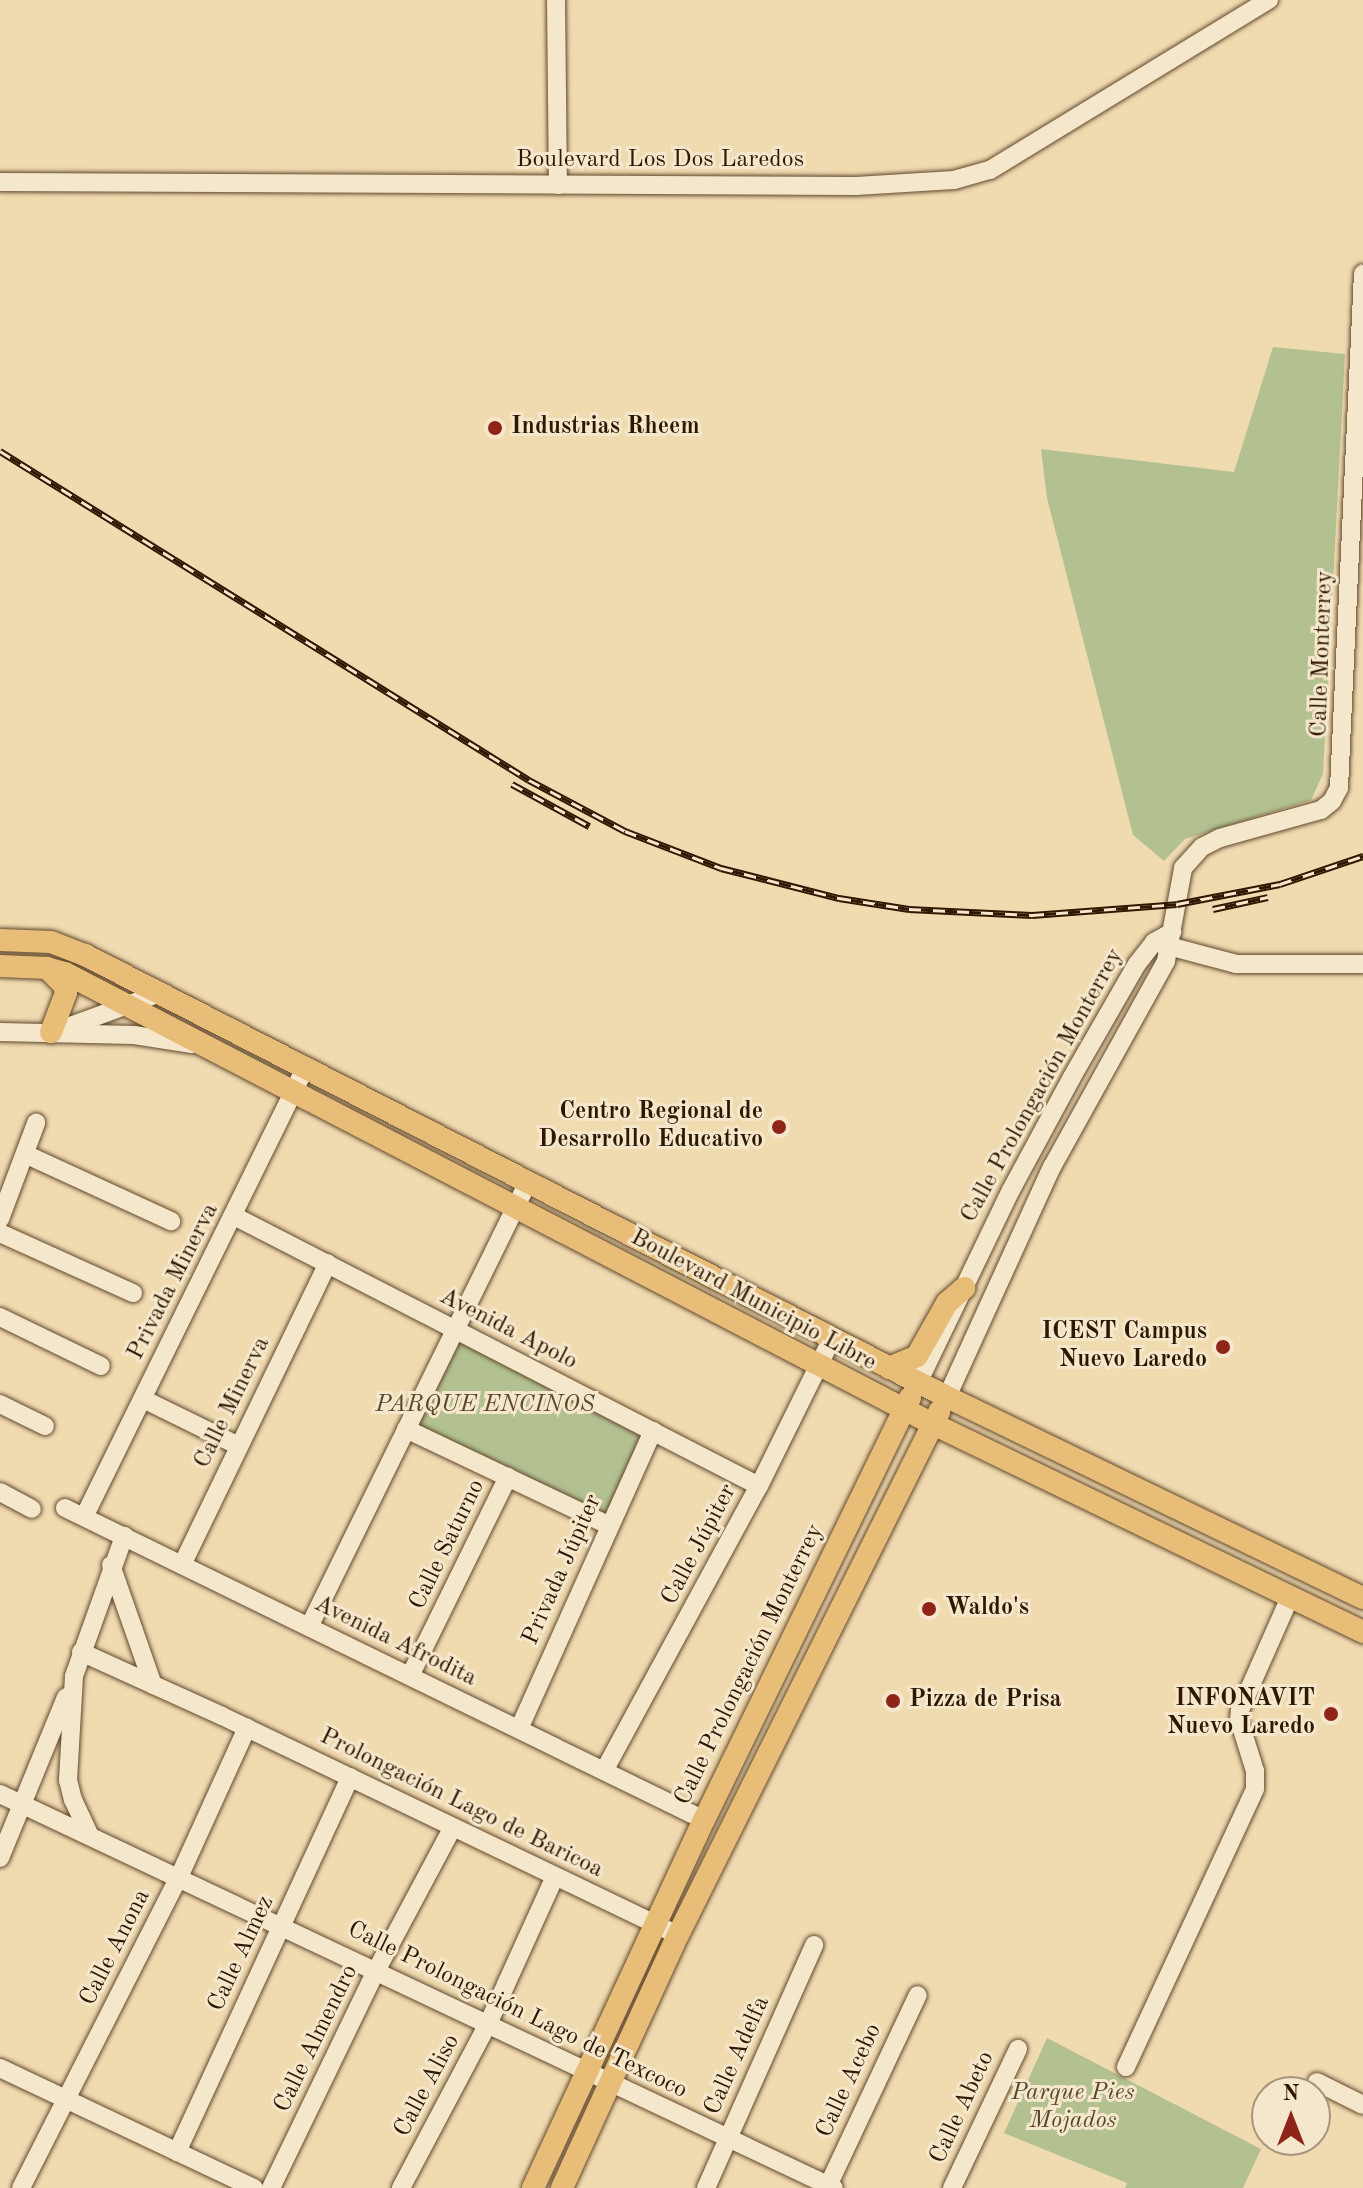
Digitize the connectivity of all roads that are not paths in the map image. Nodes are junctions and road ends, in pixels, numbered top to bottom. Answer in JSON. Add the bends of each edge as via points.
{"nodes":[{"id":1,"x":556,"y":0,"type":"edge"},
{"id":2,"x":1269,"y":0,"type":"edge"},
{"id":3,"x":0,"y":182,"type":"edge"},
{"id":4,"x":558,"y":185,"type":"junction"},
{"id":5,"x":1363,"y":274,"type":"edge"},
{"id":6,"x":1361,"y":372,"type":"edge"},
{"id":7,"x":0,"y":940,"type":"edge"},
{"id":8,"x":1165,"y":941,"type":"junction"},
{"id":9,"x":1363,"y":964,"type":"edge"},
{"id":10,"x":0,"y":966,"type":"edge"},
{"id":11,"x":47,"y":968,"type":"junction"},
{"id":12,"x":160,"y":993,"type":"junction"},
{"id":13,"x":125,"y":1005,"type":"junction"},
{"id":14,"x":0,"y":1032,"type":"edge"},
{"id":15,"x":51,"y":1032,"type":"junction"},
{"id":16,"x":210,"y":1049,"type":"junction"},
{"id":17,"x":305,"y":1068,"type":"junction"},
{"id":18,"x":293,"y":1092,"type":"junction"},
{"id":19,"x":36,"y":1123,"type":"dead end"},
{"id":20,"x":25,"y":1154,"type":"junction"},
{"id":21,"x":528,"y":1182,"type":"junction"},
{"id":22,"x":515,"y":1206,"type":"junction"},
{"id":23,"x":234,"y":1216,"type":"junction"},
{"id":24,"x":0,"y":1219,"type":"edge"},
{"id":25,"x":171,"y":1221,"type":"dead end"},
{"id":26,"x":0,"y":1233,"type":"edge"},
{"id":27,"x":328,"y":1263,"type":"junction"},
{"id":28,"x":964,"y":1288,"type":"junction"},
{"id":29,"x":133,"y":1293,"type":"dead end"},
{"id":30,"x":751,"y":1297,"type":"junction"},
{"id":31,"x":0,"y":1317,"type":"edge"},
{"id":32,"x":737,"y":1323,"type":"junction"},
{"id":33,"x":455,"y":1330,"type":"junction"},
{"id":34,"x":832,"y":1338,"type":"junction"},
{"id":35,"x":818,"y":1365,"type":"junction"},
{"id":36,"x":101,"y":1366,"type":"dead end"},
{"id":37,"x":889,"y":1368,"type":"junction"},
{"id":38,"x":918,"y":1383,"type":"junction"},
{"id":39,"x":947,"y":1397,"type":"junction"},
{"id":40,"x":143,"y":1399,"type":"junction"},
{"id":41,"x":0,"y":1404,"type":"edge"},
{"id":42,"x":904,"y":1409,"type":"junction"},
{"id":43,"x":933,"y":1424,"type":"junction"},
{"id":44,"x":45,"y":1426,"type":"dead end"},
{"id":45,"x":406,"y":1429,"type":"junction"},
{"id":46,"x":653,"y":1431,"type":"junction"},
{"id":47,"x":239,"y":1446,"type":"junction"},
{"id":48,"x":508,"y":1477,"type":"junction"},
{"id":49,"x":759,"y":1486,"type":"junction"},
{"id":50,"x":0,"y":1492,"type":"edge"},
{"id":51,"x":65,"y":1508,"type":"dead end"},
{"id":52,"x":32,"y":1509,"type":"dead end"},
{"id":53,"x":84,"y":1517,"type":"junction"},
{"id":54,"x":1208,"y":1523,"type":"junction"},
{"id":55,"x":608,"y":1525,"type":"junction"},
{"id":56,"x":124,"y":1536,"type":"junction"},
{"id":57,"x":1194,"y":1550,"type":"junction"},
{"id":58,"x":111,"y":1565,"type":"junction"},
{"id":59,"x":182,"y":1565,"type":"junction"},
{"id":60,"x":1290,"y":1597,"type":"junction"},
{"id":61,"x":1363,"y":1598,"type":"edge"},
{"id":62,"x":309,"y":1627,"type":"junction"},
{"id":63,"x":1363,"y":1632,"type":"edge"},
{"id":64,"x":81,"y":1652,"type":"junction"},
{"id":65,"x":74,"y":1676,"type":"junction"},
{"id":66,"x":410,"y":1676,"type":"junction"},
{"id":67,"x":153,"y":1685,"type":"junction"},
{"id":68,"x":247,"y":1728,"type":"junction"},
{"id":69,"x":519,"y":1729,"type":"junction"},
{"id":70,"x":604,"y":1771,"type":"junction"},
{"id":71,"x":350,"y":1777,"type":"junction"},
{"id":72,"x":0,"y":1794,"type":"edge"},
{"id":73,"x":24,"y":1804,"type":"junction"},
{"id":74,"x":704,"y":1820,"type":"junction"},
{"id":75,"x":453,"y":1827,"type":"junction"},
{"id":76,"x":90,"y":1836,"type":"junction"},
{"id":77,"x":0,"y":1858,"type":"edge"},
{"id":78,"x":555,"y":1876,"type":"junction"},
{"id":79,"x":179,"y":1877,"type":"junction"},
{"id":80,"x":655,"y":1924,"type":"junction"},
{"id":81,"x":282,"y":1926,"type":"junction"},
{"id":82,"x":678,"y":1935,"type":"junction"},
{"id":83,"x":814,"y":1945,"type":"dead end"},
{"id":84,"x":376,"y":1971,"type":"junction"},
{"id":85,"x":918,"y":1995,"type":"dead end"},
{"id":86,"x":488,"y":2024,"type":"junction"},
{"id":87,"x":1018,"y":2049,"type":"dead end"},
{"id":88,"x":1126,"y":2067,"type":"dead end"},
{"id":89,"x":0,"y":2068,"type":"edge"},
{"id":90,"x":588,"y":2071,"type":"junction"},
{"id":91,"x":611,"y":2083,"type":"junction"},
{"id":92,"x":1331,"y":2089,"type":"edge"},
{"id":93,"x":65,"y":2099,"type":"junction"},
{"id":94,"x":1363,"y":2105,"type":"edge"},
{"id":95,"x":727,"y":2139,"type":"junction"},
{"id":96,"x":177,"y":2152,"type":"junction"},
{"id":97,"x":830,"y":2187,"type":"edge"},
{"id":98,"x":21,"y":2188,"type":"edge"},
{"id":99,"x":254,"y":2188,"type":"edge"},
{"id":100,"x":271,"y":2188,"type":"edge"},
{"id":101,"x":401,"y":2188,"type":"edge"},
{"id":102,"x":533,"y":2188,"type":"edge"},
{"id":103,"x":562,"y":2188,"type":"edge"},
{"id":104,"x":706,"y":2188,"type":"edge"},
{"id":105,"x":952,"y":2188,"type":"edge"}],
"edges":[{"from":1,"to":4,"type":"street"},
{"from":2,"to":4,"type":"street","name":"Boulevard Los Dos Laredos","via":[[974,176],[890,186]]},
{"from":3,"to":4,"type":"street","name":"Boulevard Los Dos Laredos"},
{"from":5,"to":6,"type":"street","name":"Calle Monterrey"},
{"from":6,"to":8,"type":"street","name":"Calle Monterrey","via":[[1339,788],[1321,810],[1202,847],[1183,868]]},
{"from":7,"to":12,"type":"main road","name":"Boulevard Municipio Libre","via":[[51,942]]},
{"from":8,"to":9,"type":"street","via":[[1236,964]]},
{"from":8,"to":28,"type":"street","name":"Calle Prolongación Monterrey","via":[[1137,964],[1011,1190]]},
{"from":8,"to":39,"type":"street","name":"Calle Prolongación Monterrey","via":[[1158,977],[1052,1167]]},
{"from":10,"to":11,"type":"main road","name":"Boulevard Municipio Libre"},
{"from":11,"to":13,"type":"main road","name":"Boulevard Municipio Libre"},
{"from":11,"to":15,"type":"main road","via":[[66,993]]},
{"from":12,"to":13,"type":"street"},
{"from":12,"to":17,"type":"main road","name":"Boulevard Municipio Libre"},
{"from":13,"to":15,"type":"street"},
{"from":13,"to":16,"type":"main road","name":"Boulevard Municipio Libre"},
{"from":14,"to":15,"type":"street"},
{"from":15,"to":16,"type":"street","via":[[152,1037]]},
{"from":16,"to":18,"type":"main road","name":"Boulevard Municipio Libre"},
{"from":17,"to":18,"type":"street","name":"Privada Minerva"},
{"from":17,"to":21,"type":"main road","name":"Boulevard Municipio Libre"},
{"from":18,"to":22,"type":"main road","name":"Boulevard Municipio Libre"},
{"from":18,"to":23,"type":"street","name":"Privada Minerva"},
{"from":19,"to":20,"type":"street"},
{"from":20,"to":24,"type":"street"},
{"from":20,"to":25,"type":"street"},
{"from":21,"to":22,"type":"street"},
{"from":21,"to":30,"type":"main road","name":"Boulevard Municipio Libre"},
{"from":22,"to":32,"type":"main road","name":"Boulevard Municipio Libre"},
{"from":22,"to":33,"type":"street"},
{"from":23,"to":27,"type":"street","name":"Avenida Apolo"},
{"from":23,"to":40,"type":"street","name":"Privada Minerva"},
{"from":26,"to":29,"type":"street"},
{"from":27,"to":33,"type":"street","name":"Avenida Apolo"},
{"from":27,"to":47,"type":"street","name":"Calle Minerva"},
{"from":28,"to":37,"type":"main road","via":[[952,1295],[917,1356]]},
{"from":28,"to":38,"type":"street","name":"Calle Prolongación Monterrey"},
{"from":30,"to":32,"type":"main road"},
{"from":30,"to":34,"type":"main road","name":"Boulevard Municipio Libre"},
{"from":31,"to":36,"type":"street"},
{"from":32,"to":35,"type":"main road","name":"Boulevard Municipio Libre"},
{"from":33,"to":45,"type":"street"},
{"from":33,"to":46,"type":"street","name":"Avenida Apolo"},
{"from":34,"to":35,"type":"street","name":"Calle Júpiter"},
{"from":34,"to":37,"type":"main road","name":"Boulevard Municipio Libre"},
{"from":35,"to":42,"type":"main road","name":"Boulevard Municipio Libre"},
{"from":35,"to":49,"type":"street","name":"Calle Júpiter"},
{"from":37,"to":38,"type":"main road","name":"Boulevard Municipio Libre"},
{"from":38,"to":39,"type":"main road","name":"Boulevard Municipio Libre"},
{"from":38,"to":42,"type":"main road","name":"Calle Prolongación Monterrey"},
{"from":39,"to":43,"type":"main road","name":"Calle Prolongación Monterrey"},
{"from":39,"to":54,"type":"main road","name":"Boulevard Municipio Libre"},
{"from":40,"to":47,"type":"street"},
{"from":40,"to":53,"type":"street","name":"Privada Minerva"},
{"from":41,"to":44,"type":"street"},
{"from":42,"to":43,"type":"main road","name":"Boulevard Municipio Libre"},
{"from":42,"to":74,"type":"main road","name":"Calle Prolongación Monterrey"},
{"from":43,"to":57,"type":"main road","name":"Boulevard Municipio Libre"},
{"from":43,"to":82,"type":"main road","name":"Calle Prolongación Monterrey"},
{"from":45,"to":48,"type":"street"},
{"from":45,"to":62,"type":"street"},
{"from":46,"to":49,"type":"street","name":"Avenida Apolo"},
{"from":46,"to":55,"type":"street","name":"Privada Júpiter"},
{"from":47,"to":59,"type":"street","name":"Calle Minerva"},
{"from":48,"to":55,"type":"street"},
{"from":48,"to":66,"type":"street","name":"Calle Saturno"},
{"from":49,"to":70,"type":"street","name":"Calle Júpiter"},
{"from":50,"to":52,"type":"street"},
{"from":51,"to":53,"type":"street","name":"Avenida Afrodita"},
{"from":53,"to":56,"type":"street","name":"Avenida Afrodita"},
{"from":54,"to":57,"type":"main road"},
{"from":54,"to":61,"type":"main road","name":"Boulevard Municipio Libre"},
{"from":55,"to":69,"type":"street","name":"Privada Júpiter"},
{"from":56,"to":58,"type":"street"},
{"from":56,"to":59,"type":"street","name":"Avenida Afrodita"},
{"from":57,"to":60,"type":"main road","name":"Boulevard Municipio Libre"},
{"from":58,"to":64,"type":"street"},
{"from":58,"to":67,"type":"street"},
{"from":59,"to":62,"type":"street","name":"Avenida Afrodita"},
{"from":60,"to":63,"type":"main road","name":"Boulevard Municipio Libre"},
{"from":60,"to":88,"type":"street","via":[[1240,1710],[1255,1789]]},
{"from":62,"to":66,"type":"street","name":"Avenida Afrodita"},
{"from":64,"to":65,"type":"street"},
{"from":64,"to":67,"type":"street","name":"Prolongación Lago de Baricoa"},
{"from":65,"to":73,"type":"street"},
{"from":65,"to":76,"type":"street","via":[[68,1780]]},
{"from":66,"to":69,"type":"street","name":"Avenida Afrodita"},
{"from":67,"to":68,"type":"street","name":"Prolongación Lago de Baricoa"},
{"from":68,"to":71,"type":"street","name":"Prolongación Lago de Baricoa"},
{"from":68,"to":79,"type":"street","name":"Calle Anona"},
{"from":69,"to":70,"type":"street","name":"Avenida Afrodita"},
{"from":70,"to":74,"type":"street","name":"Avenida Afrodita"},
{"from":71,"to":75,"type":"street","name":"Prolongación Lago de Baricoa"},
{"from":71,"to":81,"type":"street","name":"Calle Almez"},
{"from":72,"to":73,"type":"street","name":"Calle Prolongación Lago de Texcoco"},
{"from":73,"to":76,"type":"street","name":"Calle Prolongación Lago de Texcoco"},
{"from":73,"to":77,"type":"street"},
{"from":74,"to":80,"type":"main road","name":"Calle Prolongación Monterrey"},
{"from":75,"to":78,"type":"street","name":"Prolongación Lago de Baricoa"},
{"from":75,"to":84,"type":"street","name":"Calle Almendro"},
{"from":76,"to":79,"type":"street","name":"Calle Prolongación Lago de Texcoco"},
{"from":78,"to":80,"type":"street","name":"Prolongación Lago de Baricoa"},
{"from":78,"to":86,"type":"street","name":"Calle Aliso"},
{"from":79,"to":81,"type":"street","name":"Calle Prolongación Lago de Texcoco"},
{"from":79,"to":93,"type":"street","name":"Calle Anona"},
{"from":80,"to":82,"type":"street","name":"Prolongación Lago de Baricoa"},
{"from":80,"to":90,"type":"main road","name":"Calle Prolongación Monterrey"},
{"from":81,"to":84,"type":"street","name":"Calle Prolongación Lago de Texcoco"},
{"from":81,"to":96,"type":"street","name":"Calle Almez"},
{"from":82,"to":91,"type":"main road","name":"Calle Prolongación Monterrey"},
{"from":83,"to":95,"type":"street","name":"Calle Adelfa"},
{"from":84,"to":86,"type":"street","name":"Calle Prolongación Lago de Texcoco"},
{"from":84,"to":100,"type":"street","name":"Calle Almendro"},
{"from":85,"to":97,"type":"street","name":"Calle Acebo"},
{"from":86,"to":90,"type":"street","name":"Calle Prolongación Lago de Texcoco"},
{"from":86,"to":101,"type":"street","name":"Calle Aliso"},
{"from":87,"to":105,"type":"street","name":"Calle Abeto"},
{"from":89,"to":93,"type":"street"},
{"from":90,"to":91,"type":"street","name":"Calle Prolongación Lago de Texcoco"},
{"from":90,"to":102,"type":"main road","name":"Calle Prolongación Monterrey"},
{"from":91,"to":95,"type":"street","name":"Calle Prolongación Lago de Texcoco"},
{"from":91,"to":103,"type":"main road","name":"Calle Prolongación Monterrey"},
{"from":92,"to":94,"type":"street"},
{"from":93,"to":96,"type":"street"},
{"from":93,"to":98,"type":"street","name":"Calle Anona"},
{"from":95,"to":97,"type":"street","name":"Calle Prolongación Lago de Texcoco"},
{"from":95,"to":104,"type":"street","name":"Calle Adelfa"},
{"from":96,"to":99,"type":"street"}]}
